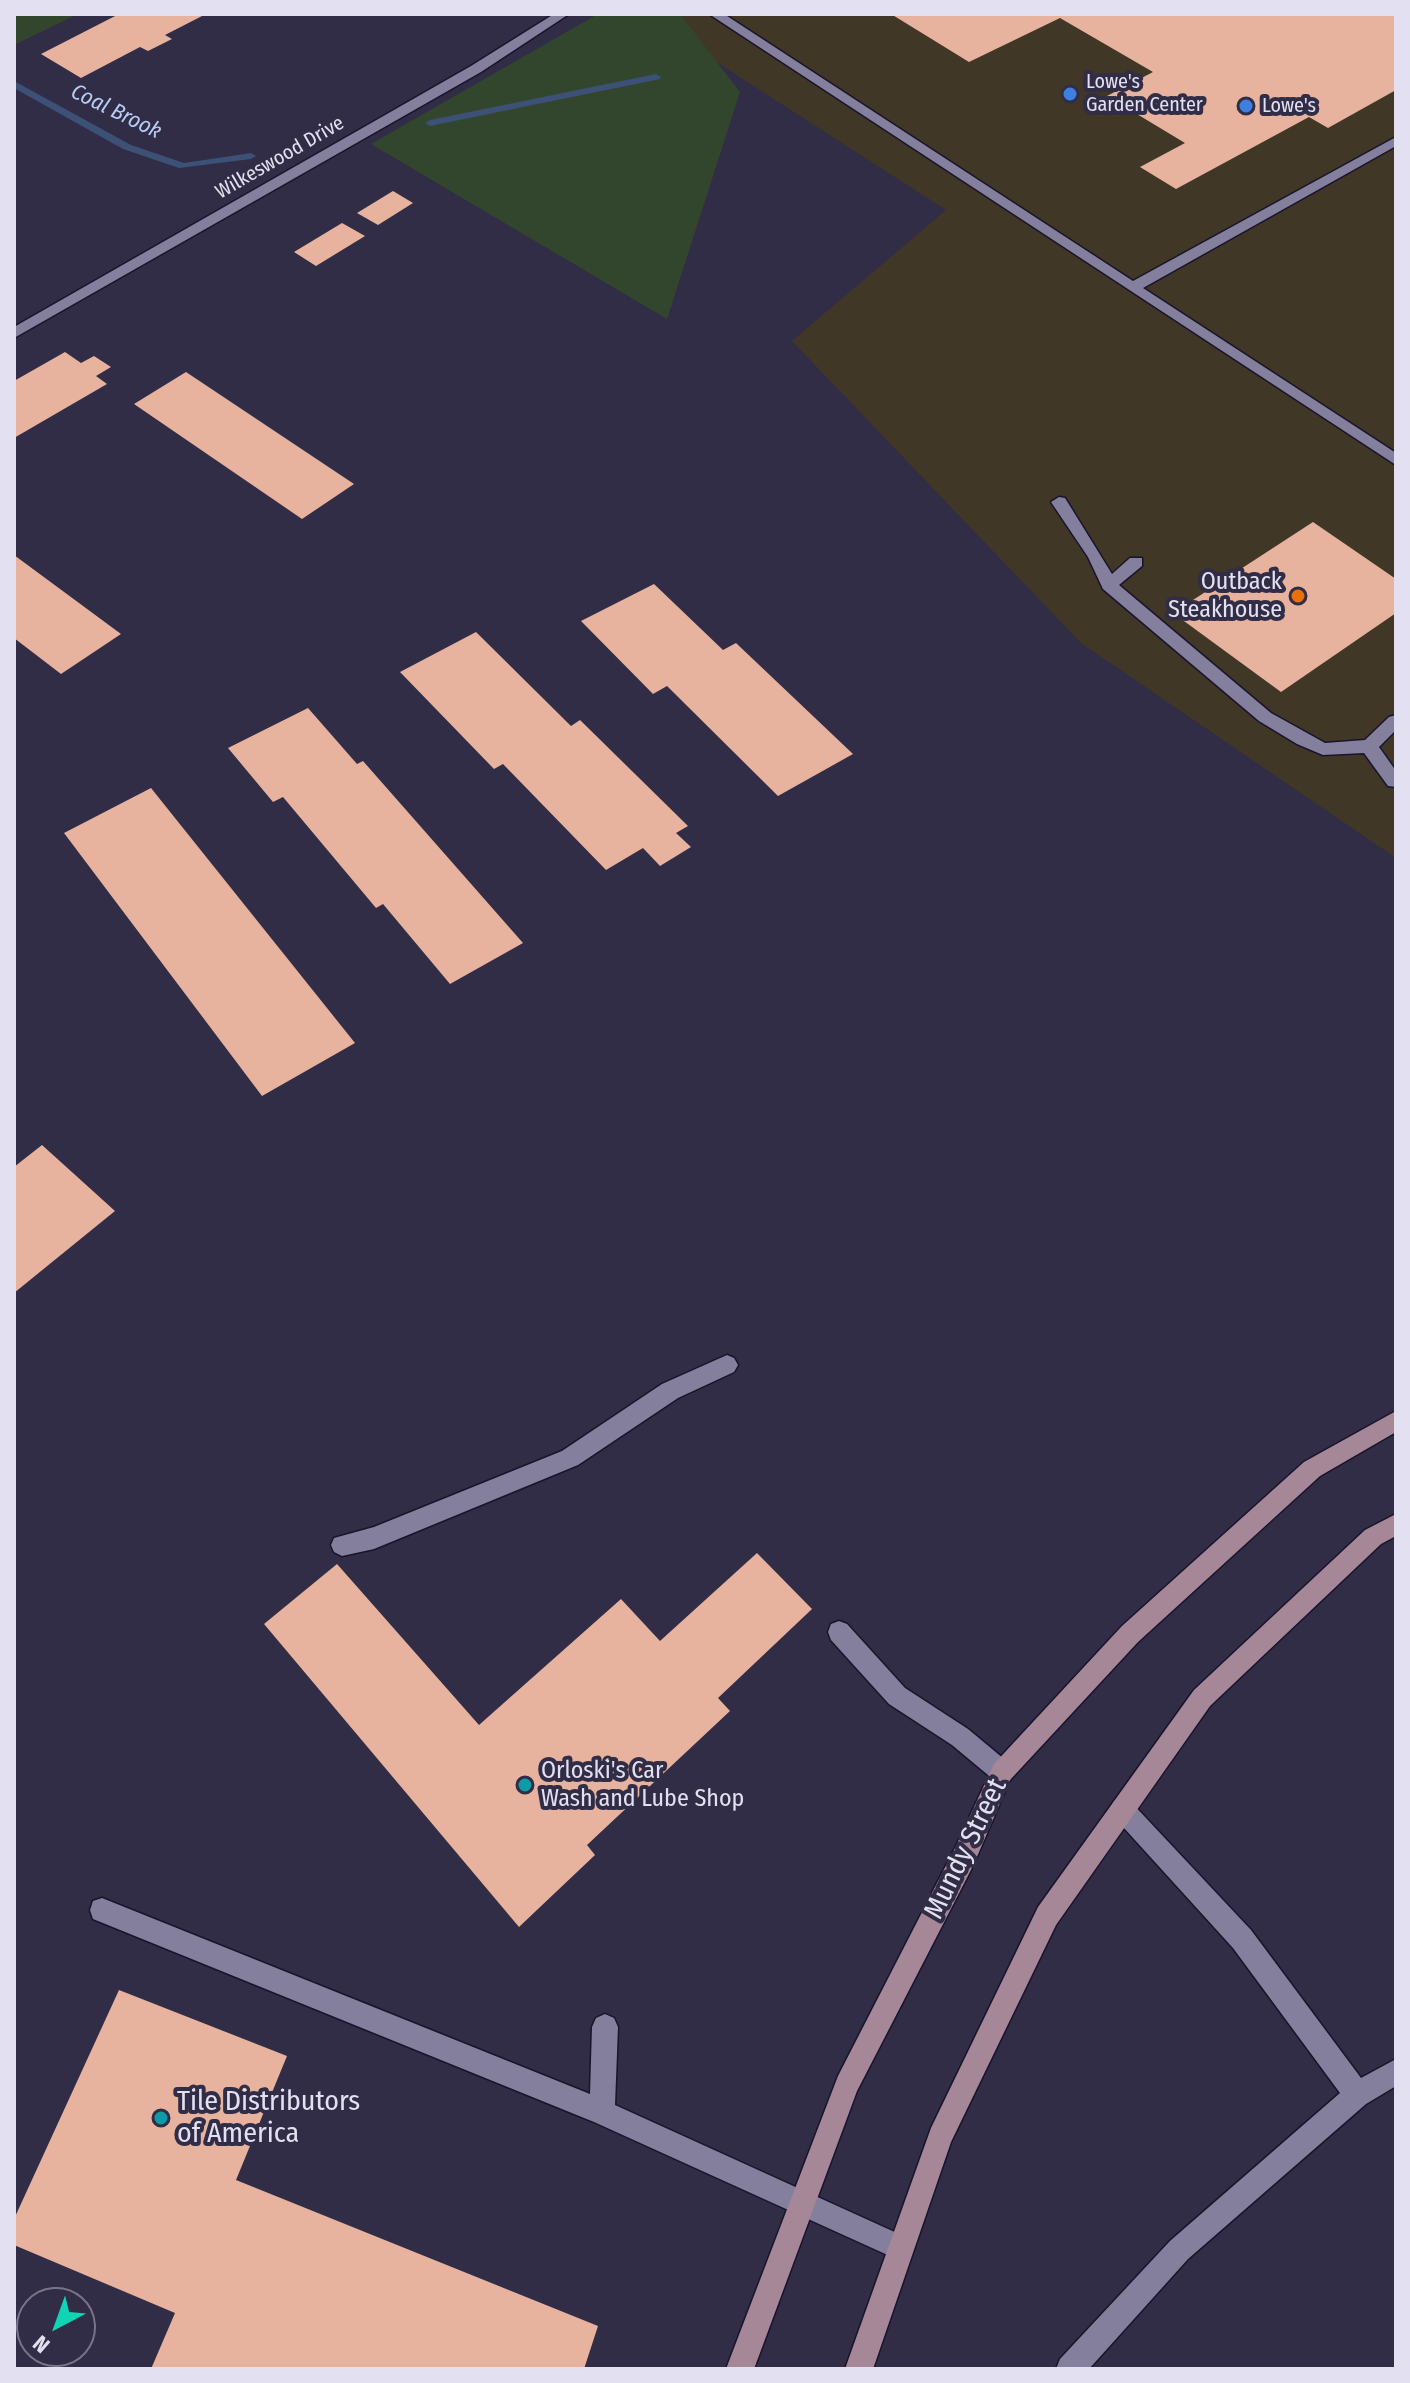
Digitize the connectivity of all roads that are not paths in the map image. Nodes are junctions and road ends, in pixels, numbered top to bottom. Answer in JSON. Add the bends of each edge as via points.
{"nodes":[{"id":1,"x":563,"y":14,"type":"edge"},
{"id":2,"x":715,"y":14,"type":"edge"},
{"id":3,"x":1396,"y":141,"type":"edge"},
{"id":4,"x":1133,"y":287,"type":"junction"},
{"id":5,"x":14,"y":333,"type":"edge"},
{"id":6,"x":1396,"y":460,"type":"edge"},
{"id":7,"x":1059,"y":502,"type":"dead end"},
{"id":8,"x":1136,"y":562,"type":"dead end"},
{"id":9,"x":1109,"y":585,"type":"junction"},
{"id":10,"x":1395,"y":721,"type":"edge"},
{"id":11,"x":1369,"y":746,"type":"junction"},
{"id":12,"x":1394,"y":781,"type":"edge"},
{"id":13,"x":727,"y":1365,"type":"dead end"},
{"id":14,"x":1396,"y":1421,"type":"edge"},
{"id":15,"x":1396,"y":1524,"type":"edge"},
{"id":16,"x":342,"y":1545,"type":"dead end"},
{"id":17,"x":839,"y":1632,"type":"dead end"},
{"id":18,"x":1002,"y":1772,"type":"junction"},
{"id":19,"x":1122,"y":1809,"type":"junction"},
{"id":20,"x":102,"y":1910,"type":"dead end"},
{"id":21,"x":605,"y":2027,"type":"dead end"},
{"id":22,"x":1396,"y":2072,"type":"edge"},
{"id":23,"x":1357,"y":2095,"type":"junction"},
{"id":24,"x":602,"y":2112,"type":"junction"},
{"id":25,"x":802,"y":2203,"type":"junction"},
{"id":26,"x":901,"y":2248,"type":"junction"},
{"id":27,"x":740,"y":2369,"type":"edge"},
{"id":28,"x":859,"y":2369,"type":"edge"},
{"id":29,"x":1070,"y":2369,"type":"edge"}],
"edges":[{"from":1,"to":5,"type":"street","name":"Wilkeswood Drive"},
{"from":2,"to":4,"type":"street"},
{"from":3,"to":4,"type":"street"},
{"from":4,"to":6,"type":"street"},
{"from":7,"to":9,"type":"street"},
{"from":8,"to":9,"type":"street"},
{"from":9,"to":11,"type":"street","via":[[1286,731],[1323,749]]},
{"from":10,"to":11,"type":"street"},
{"from":11,"to":12,"type":"street"},
{"from":13,"to":16,"type":"street","via":[[670,1391],[570,1458],[374,1538]]},
{"from":14,"to":18,"type":"main road","name":"Mundy Street","via":[[1312,1469],[1130,1634]]},
{"from":15,"to":19,"type":"main road","via":[[1373,1537],[1202,1698]]},
{"from":17,"to":18,"type":"street","via":[[897,1696]]},
{"from":18,"to":25,"type":"main road","name":"Mundy Street","via":[[847,2085]]},
{"from":19,"to":23,"type":"street","via":[[1242,1939]]},
{"from":19,"to":26,"type":"main road","via":[[1047,1916],[940,2137]]},
{"from":20,"to":24,"type":"street"},
{"from":21,"to":24,"type":"street"},
{"from":22,"to":23,"type":"street"},
{"from":23,"to":29,"type":"street","via":[[1179,2250]]},
{"from":24,"to":25,"type":"street"},
{"from":25,"to":26,"type":"street"},
{"from":25,"to":27,"type":"main road","name":"Mundy Street"},
{"from":26,"to":28,"type":"main road"}]}
